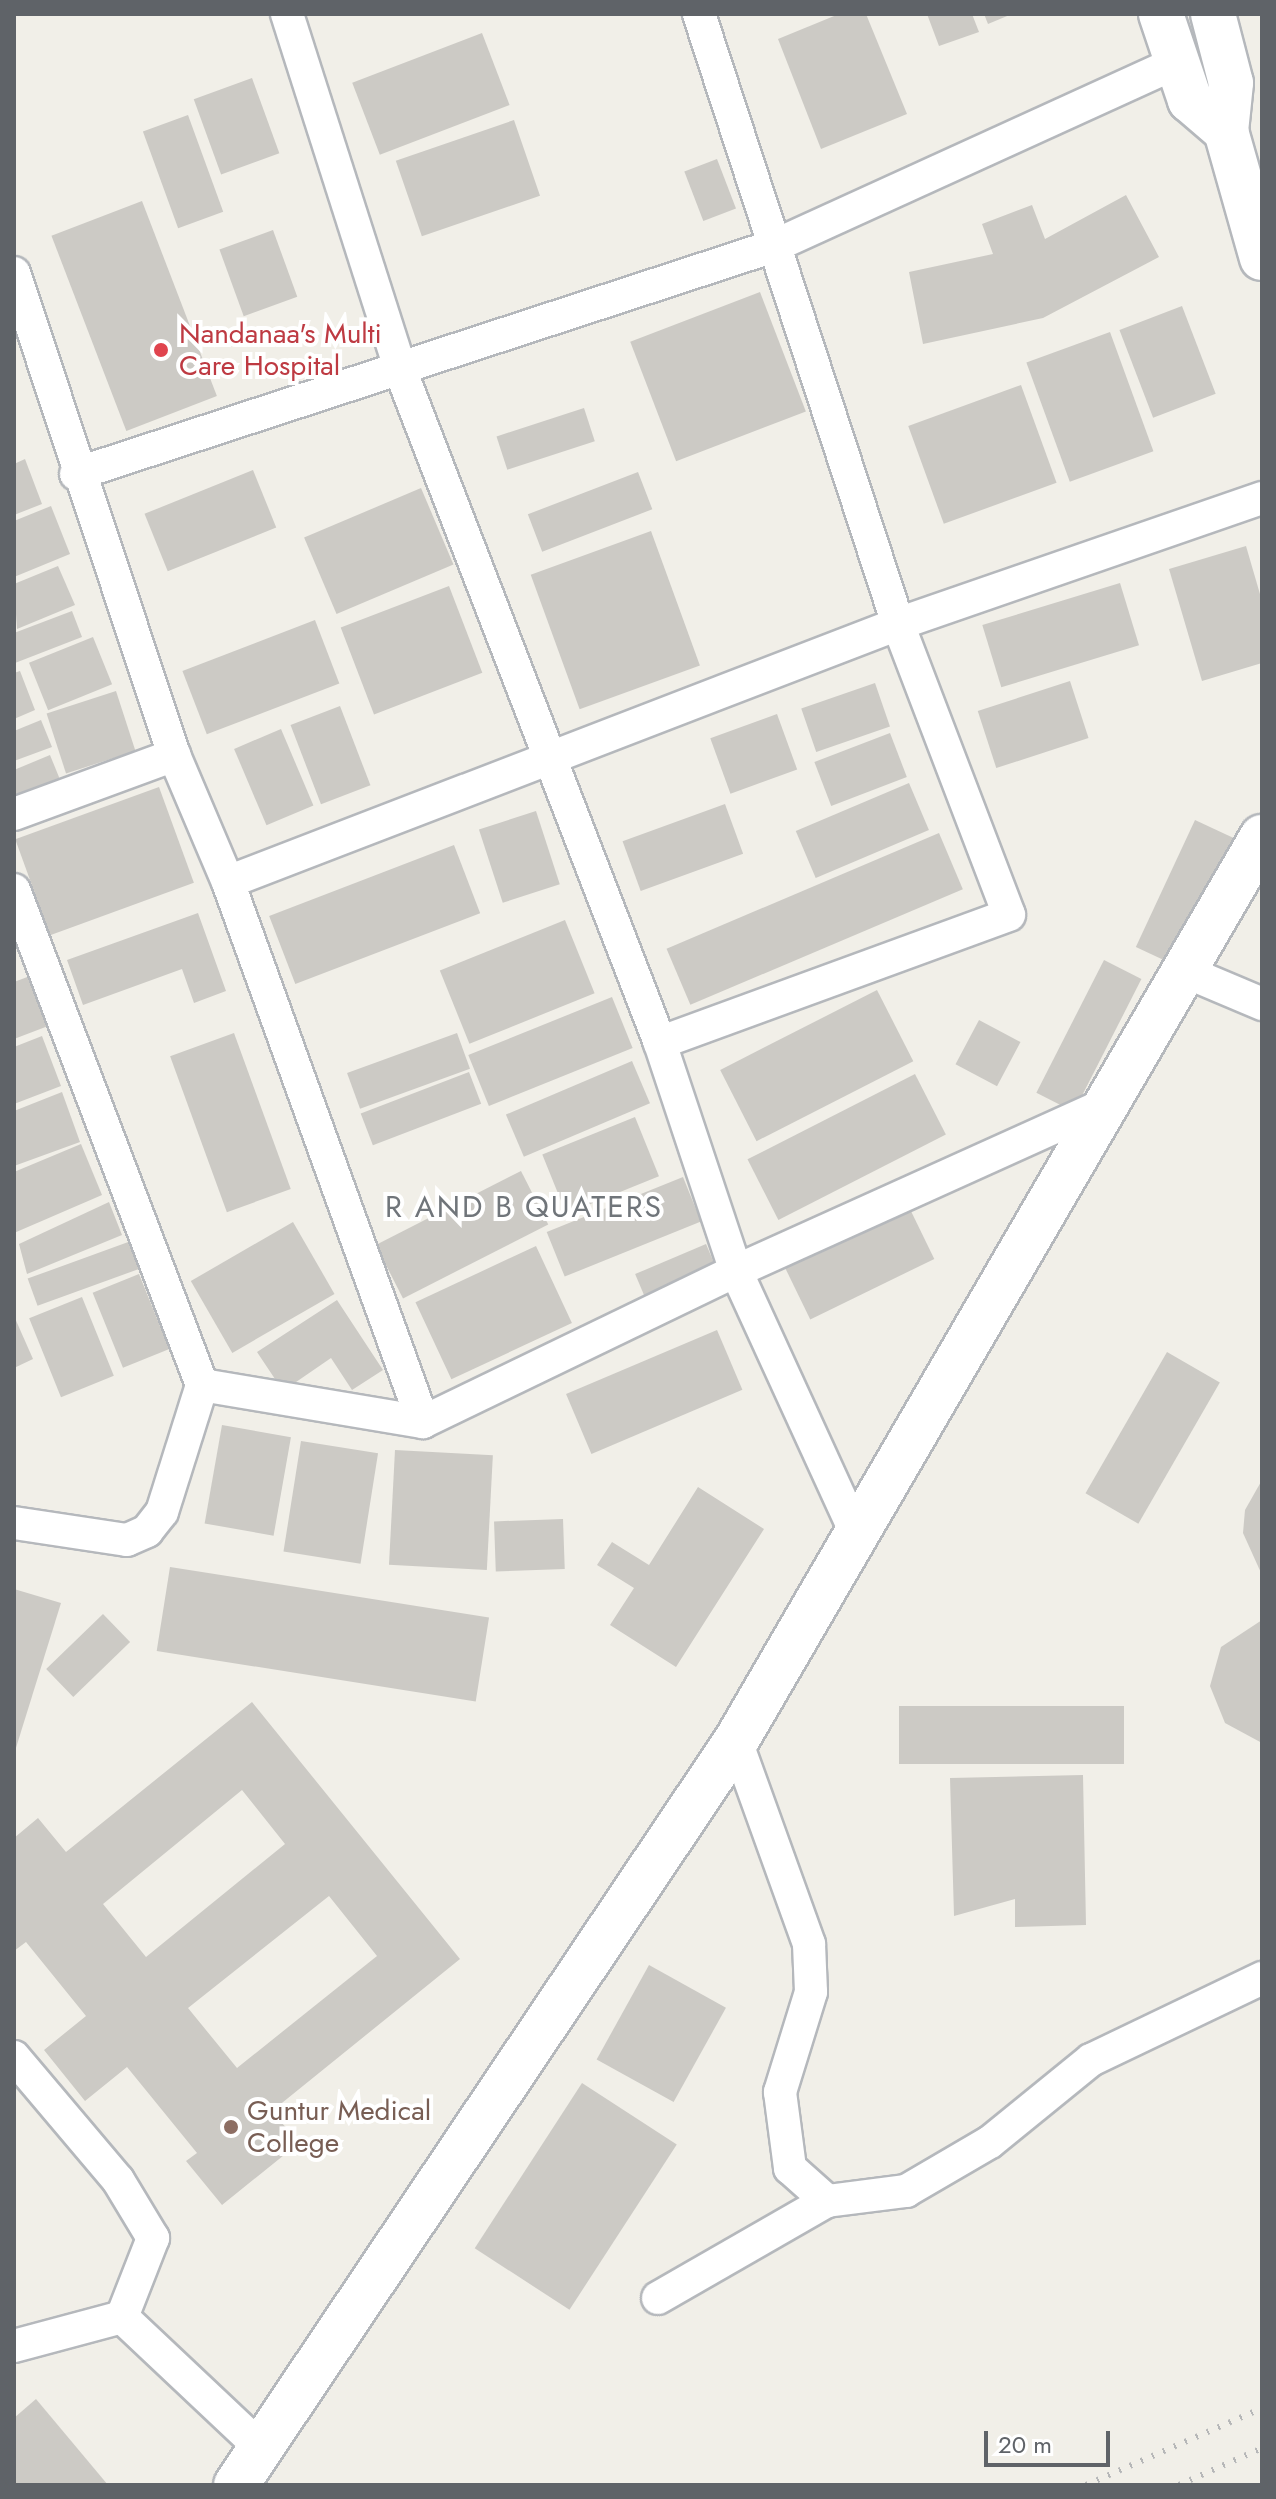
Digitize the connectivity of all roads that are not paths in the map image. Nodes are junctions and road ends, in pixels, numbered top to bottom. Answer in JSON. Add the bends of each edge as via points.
{"nodes":[{"id":1,"x":287,"y":14,"type":"edge"},
{"id":2,"x":699,"y":14,"type":"edge"},
{"id":3,"x":1161,"y":14,"type":"edge"},
{"id":4,"x":1213,"y":14,"type":"edge"},
{"id":5,"x":1177,"y":62,"type":"junction"},
{"id":6,"x":1226,"y":131,"type":"junction"},
{"id":7,"x":774,"y":246,"type":"junction"},
{"id":8,"x":1262,"y":258,"type":"edge"},
{"id":9,"x":14,"y":273,"type":"edge"},
{"id":10,"x":401,"y":372,"type":"junction"},
{"id":11,"x":76,"y":474,"type":"junction"},
{"id":12,"x":1262,"y":498,"type":"edge"},
{"id":13,"x":898,"y":624,"type":"junction"},
{"id":14,"x":174,"y":755,"type":"junction"},
{"id":15,"x":545,"y":760,"type":"junction"},
{"id":16,"x":14,"y":814,"type":"edge"},
{"id":17,"x":1262,"y":837,"type":"edge"},
{"id":18,"x":228,"y":882,"type":"junction"},
{"id":19,"x":14,"y":890,"type":"edge"},
{"id":20,"x":1184,"y":971,"type":"junction"},
{"id":21,"x":1262,"y":1004,"type":"edge"},
{"id":22,"x":660,"y":1043,"type":"junction"},
{"id":23,"x":1111,"y":1102,"type":"junction"},
{"id":24,"x":736,"y":1271,"type":"junction"},
{"id":25,"x":202,"y":1385,"type":"junction"},
{"id":26,"x":423,"y":1422,"type":"junction"},
{"id":27,"x":14,"y":1523,"type":"edge"},
{"id":28,"x":859,"y":1540,"type":"junction"},
{"id":29,"x":736,"y":1741,"type":"junction"},
{"id":30,"x":1262,"y":1978,"type":"edge"},
{"id":31,"x":14,"y":2057,"type":"edge"},
{"id":32,"x":827,"y":2201,"type":"junction"},
{"id":33,"x":658,"y":2298,"type":"dead end"},
{"id":34,"x":122,"y":2317,"type":"junction"},
{"id":35,"x":14,"y":2346,"type":"edge"},
{"id":36,"x":261,"y":2448,"type":"junction"},
{"id":37,"x":236,"y":2485,"type":"edge"}],
"edges":[{"from":1,"to":10,"type":"street"},
{"from":2,"to":7,"type":"street"},
{"from":3,"to":5,"type":"street"},
{"from":4,"to":6,"type":"street","via":[[1231,83]]},
{"from":5,"to":6,"type":"street","via":[[1190,100]]},
{"from":5,"to":7,"type":"street"},
{"from":6,"to":8,"type":"street"},
{"from":7,"to":10,"type":"street"},
{"from":7,"to":13,"type":"street"},
{"from":9,"to":11,"type":"street"},
{"from":10,"to":11,"type":"street"},
{"from":10,"to":15,"type":"street"},
{"from":11,"to":14,"type":"street"},
{"from":12,"to":13,"type":"street"},
{"from":13,"to":15,"type":"street"},
{"from":13,"to":22,"type":"street","via":[[1009,915]]},
{"from":14,"to":16,"type":"street"},
{"from":14,"to":18,"type":"street"},
{"from":15,"to":18,"type":"street"},
{"from":15,"to":22,"type":"street"},
{"from":17,"to":20,"type":"street"},
{"from":18,"to":26,"type":"street"},
{"from":19,"to":25,"type":"street"},
{"from":20,"to":21,"type":"street"},
{"from":20,"to":23,"type":"street"},
{"from":22,"to":24,"type":"street"},
{"from":23,"to":24,"type":"street"},
{"from":23,"to":28,"type":"street"},
{"from":24,"to":26,"type":"street"},
{"from":24,"to":28,"type":"street"},
{"from":25,"to":26,"type":"street"},
{"from":25,"to":27,"type":"street","via":[[162,1512],[147,1531],[127,1540]]},
{"from":28,"to":29,"type":"street"},
{"from":29,"to":32,"type":"street","via":[[809,1944],[811,1992],[780,2092],[790,2168]]},
{"from":29,"to":36,"type":"street"},
{"from":30,"to":32,"type":"street","via":[[1091,2060],[990,2142],[906,2191]]},
{"from":31,"to":34,"type":"street","via":[[118,2180],[153,2238]]},
{"from":32,"to":33,"type":"street"},
{"from":34,"to":35,"type":"street"},
{"from":34,"to":36,"type":"street"},
{"from":36,"to":37,"type":"street"}]}
